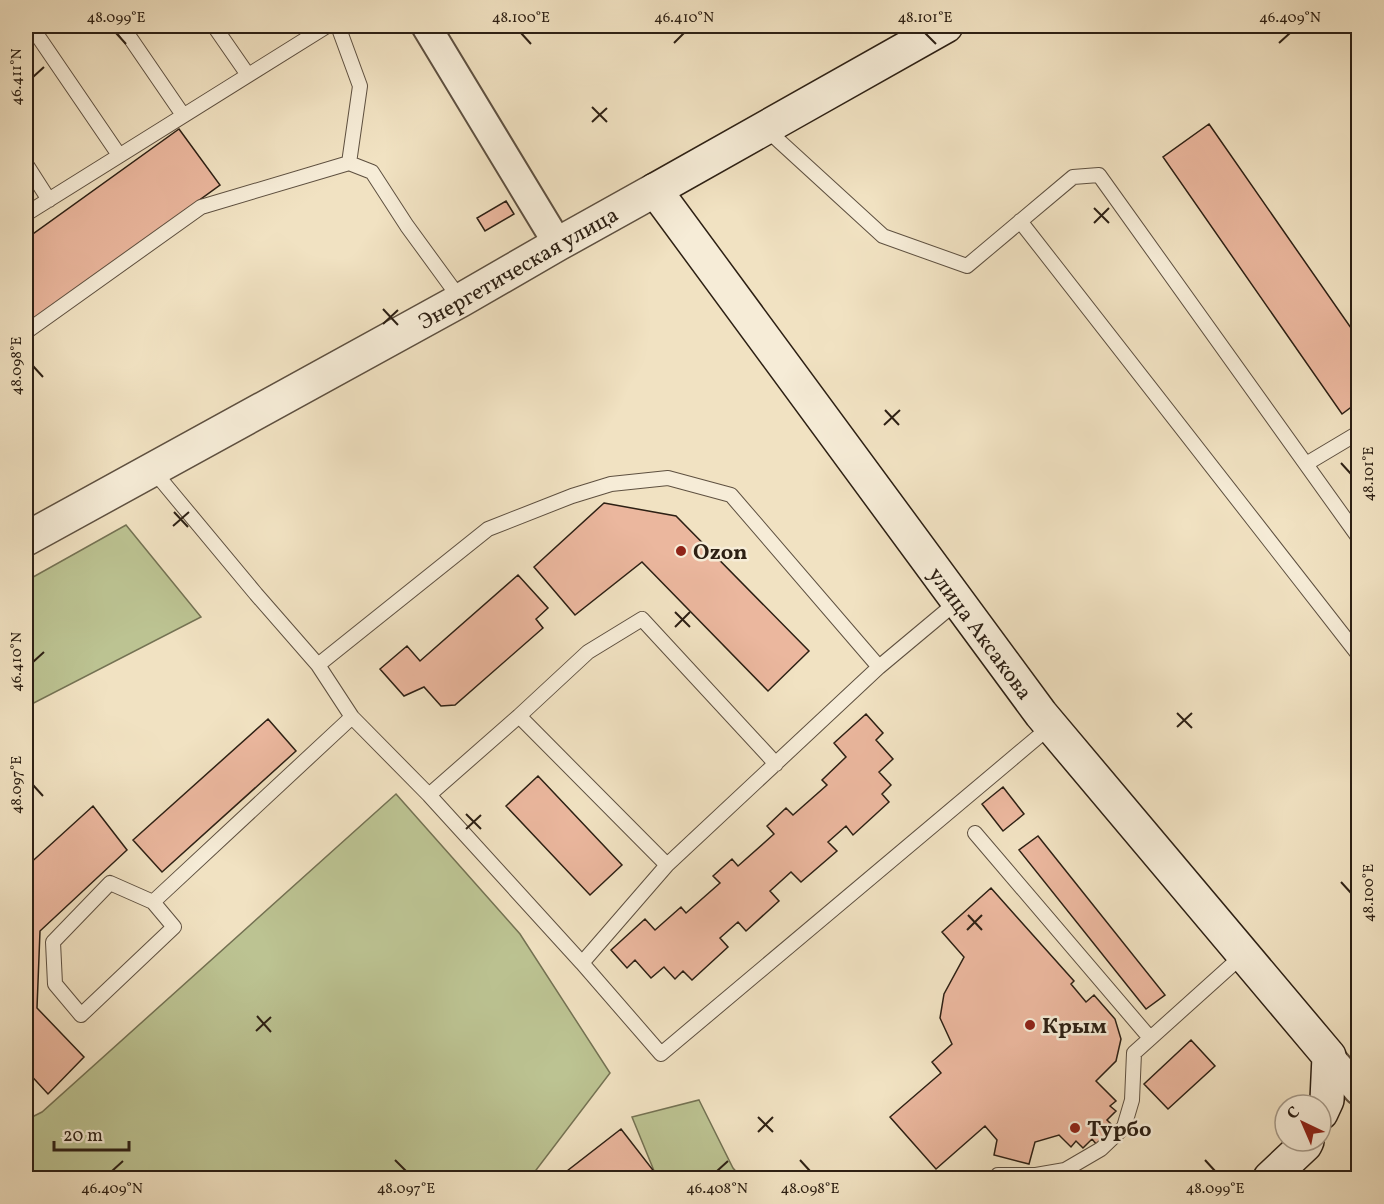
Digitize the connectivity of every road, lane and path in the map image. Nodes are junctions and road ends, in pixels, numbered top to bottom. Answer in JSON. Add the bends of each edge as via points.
{"nodes":[{"id":1,"x":31,"y":26,"type":"edge"},
{"id":2,"x":122,"y":26,"type":"edge"},
{"id":3,"x":214,"y":26,"type":"edge"},
{"id":4,"x":327,"y":26,"type":"edge"},
{"id":5,"x":338,"y":26,"type":"edge"},
{"id":6,"x":426,"y":26,"type":"edge"},
{"id":7,"x":946,"y":26,"type":"edge"},
{"id":8,"x":248,"y":75,"type":"junction"},
{"id":9,"x":183,"y":115,"type":"junction"},
{"id":10,"x":765,"y":129,"type":"junction"},
{"id":11,"x":119,"y":155,"type":"junction"},
{"id":12,"x":349,"y":163,"type":"junction"},
{"id":13,"x":26,"y":164,"type":"edge"},
{"id":14,"x":655,"y":190,"type":"junction"},
{"id":15,"x":49,"y":200,"type":"junction"},
{"id":16,"x":26,"y":214,"type":"edge"},
{"id":17,"x":1020,"y":221,"type":"junction"},
{"id":18,"x":558,"y":244,"type":"junction"},
{"id":19,"x":462,"y":300,"type":"junction"},
{"id":20,"x":26,"y":332,"type":"edge"},
{"id":21,"x":1359,"y":433,"type":"edge"},
{"id":22,"x":1306,"y":464,"type":"junction"},
{"id":23,"x":152,"y":469,"type":"junction"},
{"id":24,"x":1359,"y":537,"type":"edge"},
{"id":25,"x":26,"y":540,"type":"edge"},
{"id":26,"x":958,"y":601,"type":"junction"},
{"id":27,"x":1359,"y":654,"type":"edge"},
{"id":28,"x":318,"y":665,"type":"junction"},
{"id":29,"x":879,"y":667,"type":"junction"},
{"id":30,"x":352,"y":717,"type":"junction"},
{"id":31,"x":519,"y":717,"type":"junction"},
{"id":32,"x":1051,"y":726,"type":"junction"},
{"id":33,"x":776,"y":764,"type":"junction"},
{"id":34,"x":429,"y":795,"type":"junction"},
{"id":35,"x":975,"y":833,"type":"dead end"},
{"id":36,"x":667,"y":865,"type":"junction"},
{"id":37,"x":153,"y":902,"type":"junction"},
{"id":38,"x":1243,"y":954,"type":"junction"},
{"id":39,"x":582,"y":963,"type":"junction"},
{"id":40,"x":1150,"y":1038,"type":"junction"},
{"id":41,"x":1329,"y":1056,"type":"junction"},
{"id":42,"x":1359,"y":1090,"type":"edge"},
{"id":43,"x":1328,"y":1093,"type":"edge"},
{"id":44,"x":1297,"y":1153,"type":"edge"},
{"id":45,"x":997,"y":1179,"type":"edge"},
{"id":46,"x":1270,"y":1179,"type":"edge"}],
"edges":[{"from":1,"to":11,"type":"lane"},
{"from":2,"to":9,"type":"lane"},
{"from":3,"to":8,"type":"lane"},
{"from":4,"to":8,"type":"lane"},
{"from":5,"to":12,"type":"lane","via":[[360,86]]},
{"from":6,"to":18,"type":"street"},
{"from":7,"to":10,"type":"main road","name":"Энергетическая улица"},
{"from":8,"to":9,"type":"lane"},
{"from":9,"to":11,"type":"lane"},
{"from":10,"to":14,"type":"main road","name":"Энергетическая улица"},
{"from":10,"to":17,"type":"lane","via":[[884,236],[967,266]]},
{"from":11,"to":15,"type":"lane"},
{"from":12,"to":19,"type":"lane","via":[[372,172]]},
{"from":12,"to":20,"type":"lane","via":[[201,207]]},
{"from":13,"to":15,"type":"lane"},
{"from":14,"to":18,"type":"main road","name":"Энергетическая улица"},
{"from":14,"to":26,"type":"main road","name":"улица Аксакова"},
{"from":15,"to":16,"type":"lane"},
{"from":17,"to":22,"type":"lane","via":[[1073,177],[1099,175]]},
{"from":17,"to":27,"type":"lane"},
{"from":18,"to":19,"type":"main road","name":"Энергетическая улица"},
{"from":19,"to":23,"type":"main road","name":"Энергетическая улица"},
{"from":21,"to":22,"type":"lane"},
{"from":22,"to":24,"type":"lane"},
{"from":23,"to":25,"type":"main road","name":"Энергетическая улица"},
{"from":23,"to":28,"type":"lane"},
{"from":26,"to":29,"type":"lane"},
{"from":26,"to":32,"type":"main road","name":"улица Аксакова"},
{"from":28,"to":29,"type":"lane","via":[[488,529],[611,484],[668,478],[730,495]]},
{"from":28,"to":30,"type":"lane"},
{"from":29,"to":33,"type":"lane"},
{"from":30,"to":34,"type":"lane"},
{"from":30,"to":37,"type":"lane"},
{"from":31,"to":33,"type":"lane","via":[[588,652],[642,619]]},
{"from":31,"to":34,"type":"lane"},
{"from":31,"to":36,"type":"lane"},
{"from":32,"to":38,"type":"main road","name":"улица Аксакова"},
{"from":32,"to":39,"type":"lane","via":[[661,1054]]},
{"from":33,"to":36,"type":"lane"},
{"from":34,"to":39,"type":"lane"},
{"from":35,"to":40,"type":"lane"},
{"from":36,"to":39,"type":"lane"},
{"from":37,"to":37,"type":"lane","via":[[110,883],[53,942],[55,984],[81,1015],[174,927]]},
{"from":38,"to":40,"type":"lane"},
{"from":38,"to":41,"type":"main road","name":"улица Аксакова"},
{"from":40,"to":45,"type":"lane","via":[[1134,1053],[1132,1100],[1124,1127],[1101,1149],[1065,1170],[998,1175]]},
{"from":41,"to":42,"type":"street","name":"улица Аксакова"},
{"from":41,"to":43,"type":"main road"},
{"from":44,"to":46,"type":"main road"}]}
